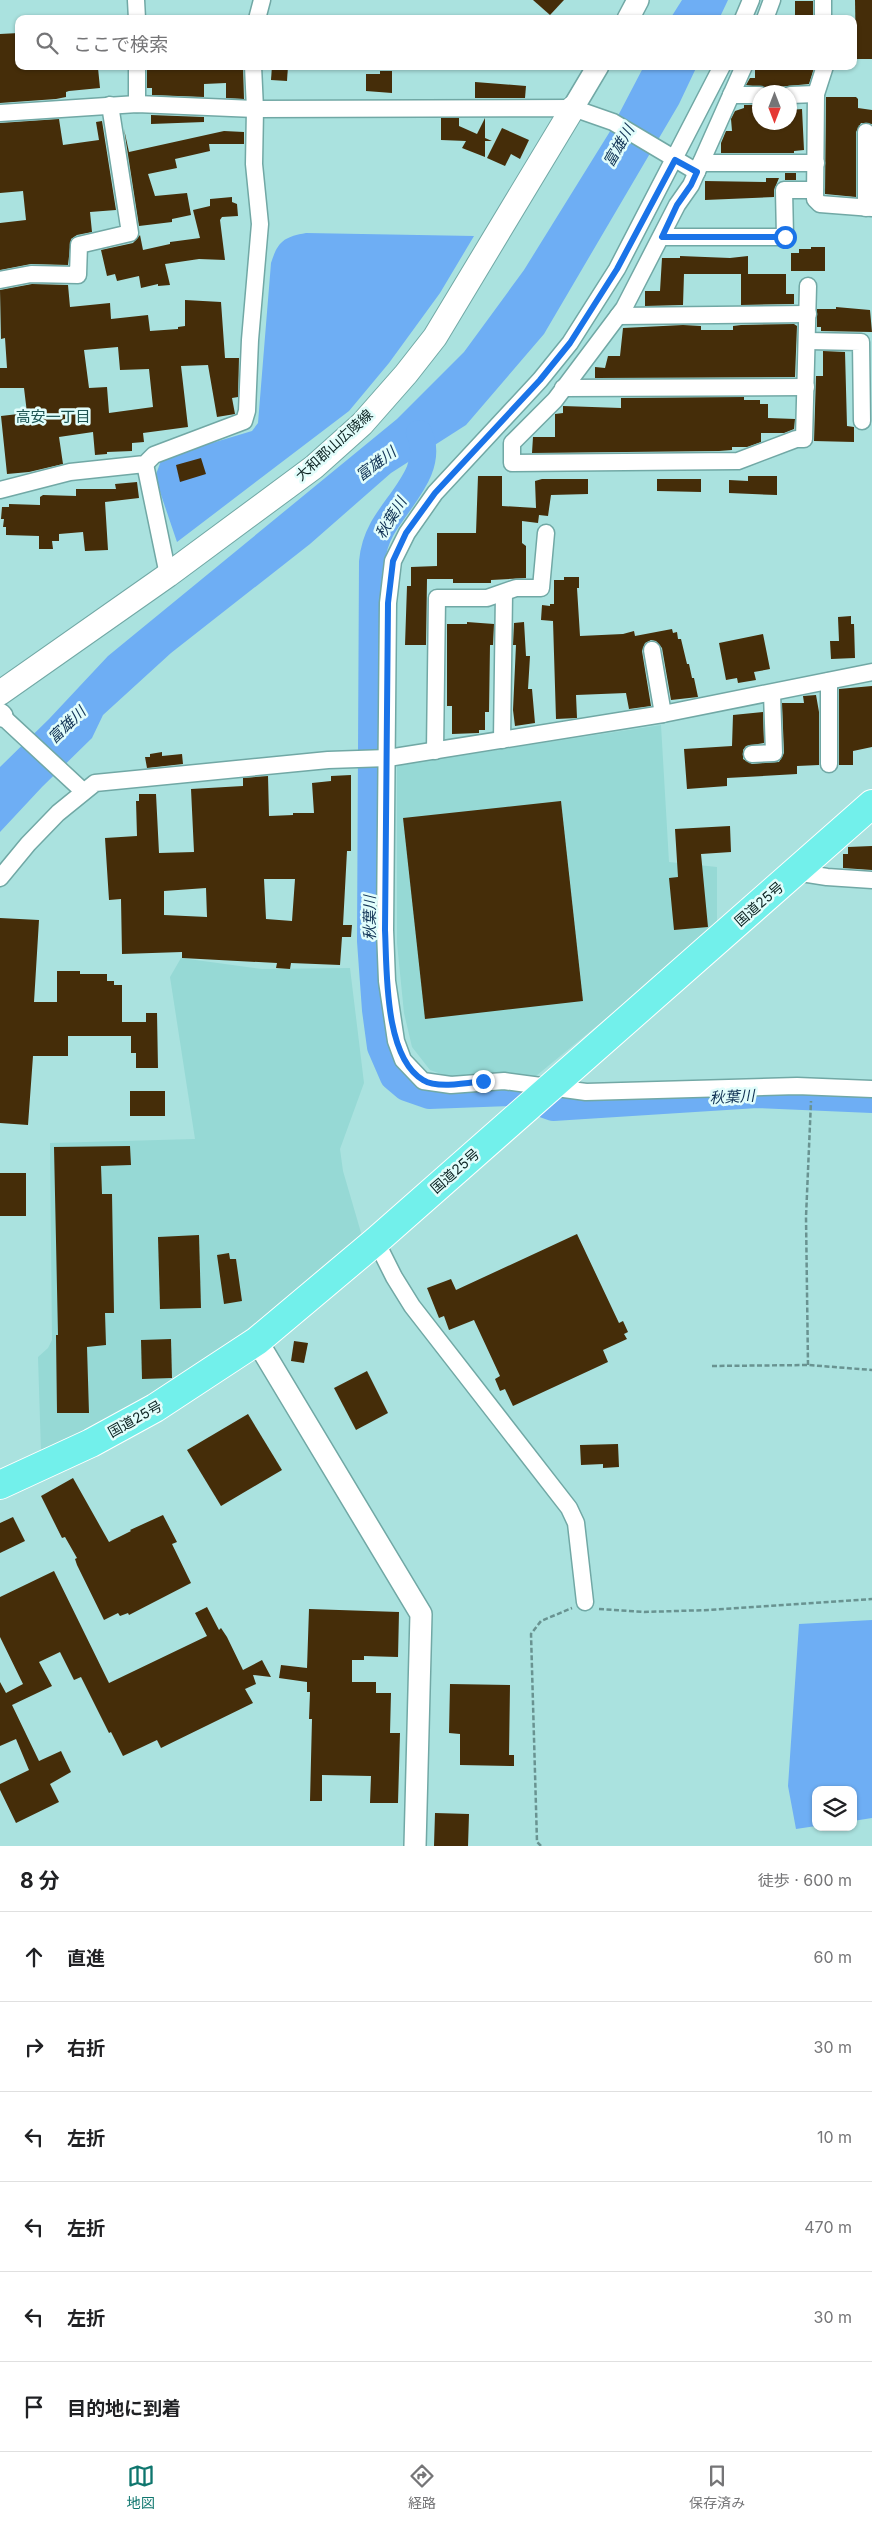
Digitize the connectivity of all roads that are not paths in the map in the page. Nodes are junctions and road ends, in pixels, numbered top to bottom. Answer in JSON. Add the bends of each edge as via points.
{"nodes":[{"id":1,"x":136,"y":0,"type":"edge"},
{"id":2,"x":262,"y":0,"type":"edge"},
{"id":3,"x":638,"y":0,"type":"edge"},
{"id":4,"x":751,"y":0,"type":"edge"},
{"id":5,"x":772,"y":0,"type":"edge"},
{"id":6,"x":823,"y":0,"type":"edge"},
{"id":7,"x":136,"y":15,"type":"edge"},
{"id":8,"x":258,"y":15,"type":"edge"},
{"id":9,"x":630,"y":15,"type":"edge"},
{"id":10,"x":745,"y":15,"type":"edge"},
{"id":11,"x":766,"y":15,"type":"edge"},
{"id":12,"x":824,"y":15,"type":"edge"},
{"id":13,"x":137,"y":70,"type":"edge"},
{"id":14,"x":253,"y":70,"type":"edge"},
{"id":15,"x":596,"y":70,"type":"edge"},
{"id":16,"x":720,"y":70,"type":"edge"},
{"id":17,"x":742,"y":70,"type":"edge"},
{"id":18,"x":823,"y":70,"type":"edge"},
{"id":19,"x":816,"y":94,"type":"junction"},
{"id":20,"x":731,"y":95,"type":"junction"},
{"id":21,"x":752,"y":95,"type":"edge"},
{"id":22,"x":797,"y":95,"type":"edge"},
{"id":23,"x":137,"y":104,"type":"junction"},
{"id":24,"x":110,"y":105,"type":"junction"},
{"id":25,"x":573,"y":108,"type":"junction"},
{"id":26,"x":255,"y":109,"type":"junction"},
{"id":27,"x":0,"y":113,"type":"edge"},
{"id":28,"x":866,"y":132,"type":"dead end"},
{"id":29,"x":671,"y":157,"type":"junction"},
{"id":30,"x":816,"y":164,"type":"junction"},
{"id":31,"x":699,"y":168,"type":"junction"},
{"id":32,"x":815,"y":190,"type":"junction"},
{"id":33,"x":869,"y":208,"type":"edge"},
{"id":34,"x":662,"y":237,"type":"junction"},
{"id":35,"x":0,"y":280,"type":"edge"},
{"id":36,"x":808,"y":286,"type":"dead end"},
{"id":37,"x":808,"y":314,"type":"junction"},
{"id":38,"x":618,"y":316,"type":"junction"},
{"id":39,"x":807,"y":341,"type":"junction"},
{"id":40,"x":806,"y":387,"type":"junction"},
{"id":41,"x":564,"y":388,"type":"junction"},
{"id":42,"x":862,"y":422,"type":"dead end"},
{"id":43,"x":145,"y":464,"type":"junction"},
{"id":44,"x":0,"y":490,"type":"edge"},
{"id":45,"x":546,"y":533,"type":"dead end"},
{"id":46,"x":168,"y":575,"type":"junction"},
{"id":47,"x":504,"y":592,"type":"junction"},
{"id":48,"x":652,"y":650,"type":"dead end"},
{"id":49,"x":872,"y":672,"type":"edge"},
{"id":50,"x":829,"y":681,"type":"junction"},
{"id":51,"x":0,"y":693,"type":"edge"},
{"id":52,"x":772,"y":693,"type":"junction"},
{"id":53,"x":663,"y":714,"type":"junction"},
{"id":54,"x":1,"y":715,"type":"edge"},
{"id":55,"x":502,"y":740,"type":"junction"},
{"id":56,"x":436,"y":750,"type":"junction"},
{"id":57,"x":752,"y":754,"type":"dead end"},
{"id":58,"x":388,"y":758,"type":"junction"},
{"id":59,"x":829,"y":764,"type":"dead end"},
{"id":60,"x":83,"y":791,"type":"junction"},
{"id":61,"x":872,"y":804,"type":"edge"},
{"id":62,"x":795,"y":872,"type":"junction"},
{"id":63,"x":0,"y":878,"type":"edge"},
{"id":64,"x":872,"y":880,"type":"edge"},
{"id":65,"x":872,"y":1089,"type":"edge"},
{"id":66,"x":545,"y":1091,"type":"junction"},
{"id":67,"x":376,"y":1241,"type":"junction"},
{"id":68,"x":257,"y":1341,"type":"junction"},
{"id":69,"x":0,"y":1485,"type":"edge"},
{"id":70,"x":585,"y":1602,"type":"road end"},
{"id":71,"x":415,"y":1846,"type":"edge"}],
"edges":[{"from":1,"to":7,"type":"street"},
{"from":2,"to":8,"type":"street"},
{"from":3,"to":9,"type":"street"},
{"from":4,"to":10,"type":"street"},
{"from":5,"to":11,"type":"street"},
{"from":6,"to":12,"type":"street"},
{"from":13,"to":23,"type":"street"},
{"from":14,"to":26,"type":"street"},
{"from":15,"to":25,"type":"street"},
{"from":16,"to":29,"type":"street"},
{"from":17,"to":20,"type":"street"},
{"from":18,"to":19,"type":"street"},
{"from":19,"to":22,"type":"street"},
{"from":19,"to":30,"type":"street"},
{"from":20,"to":21,"type":"street"},
{"from":20,"to":31,"type":"street"},
{"from":23,"to":24,"type":"street"},
{"from":23,"to":26,"type":"street"},
{"from":24,"to":27,"type":"street"},
{"from":24,"to":35,"type":"street","via":[[130,233],[79,245],[78,275],[31,274]]},
{"from":25,"to":26,"type":"street"},
{"from":25,"to":29,"type":"street","via":[[612,122]]},
{"from":25,"to":46,"type":"main road","name":"大和郡山広陵線","via":[[435,337],[406,374],[362,424],[314,467]]},
{"from":26,"to":43,"type":"street","via":[[254,164],[260,224],[244,421],[154,455]]},
{"from":28,"to":33,"type":"street"},
{"from":29,"to":31,"type":"street"},
{"from":29,"to":58,"type":"street","via":[[617,269],[570,343],[435,493],[398,548],[388,588]]},
{"from":30,"to":31,"type":"street"},
{"from":30,"to":32,"type":"street"},
{"from":31,"to":34,"type":"street"},
{"from":32,"to":33,"type":"street","via":[[815,199],[820,204]]},
{"from":32,"to":34,"type":"street","via":[[784,190],[785,237]]},
{"from":34,"to":38,"type":"street"},
{"from":36,"to":37,"type":"street"},
{"from":37,"to":38,"type":"street"},
{"from":37,"to":39,"type":"street"},
{"from":38,"to":41,"type":"street"},
{"from":39,"to":40,"type":"street"},
{"from":39,"to":42,"type":"street","via":[[861,342]]},
{"from":40,"to":41,"type":"street"},
{"from":40,"to":41,"type":"street","via":[[804,439],[796,439],[738,461],[512,463],[512,443]]},
{"from":43,"to":44,"type":"street","via":[[70,472]]},
{"from":43,"to":46,"type":"street"},
{"from":45,"to":47,"type":"street","via":[[541,588],[516,588]]},
{"from":46,"to":51,"type":"main road","name":"大和郡山広陵線"},
{"from":47,"to":55,"type":"street"},
{"from":47,"to":56,"type":"street","via":[[487,598],[438,598]]},
{"from":48,"to":53,"type":"street"},
{"from":49,"to":50,"type":"street"},
{"from":50,"to":52,"type":"street"},
{"from":50,"to":59,"type":"street"},
{"from":52,"to":53,"type":"street"},
{"from":52,"to":57,"type":"street","via":[[774,753]]},
{"from":53,"to":55,"type":"street"},
{"from":54,"to":60,"type":"street"},
{"from":55,"to":56,"type":"street"},
{"from":56,"to":58,"type":"street"},
{"from":58,"to":60,"type":"street","via":[[356,758],[106,781],[95,783]]},
{"from":58,"to":66,"type":"street","via":[[387,981],[396,1041],[403,1060],[423,1081],[451,1085],[504,1081]]},
{"from":60,"to":63,"type":"street","via":[[28,844]]},
{"from":61,"to":62,"type":"highway","name":"国道25号"},
{"from":62,"to":64,"type":"street"},
{"from":62,"to":66,"type":"highway","name":"国道25号"},
{"from":65,"to":66,"type":"street","via":[[797,1086]]},
{"from":66,"to":67,"type":"highway","name":"国道25号"},
{"from":67,"to":68,"type":"highway","name":"国道25号"},
{"from":67,"to":70,"type":"street","via":[[412,1306],[570,1508],[576,1523]]},
{"from":68,"to":69,"type":"highway","name":"国道25号","via":[[155,1408],[91,1443]]},
{"from":68,"to":71,"type":"street","via":[[421,1614]]}]}
